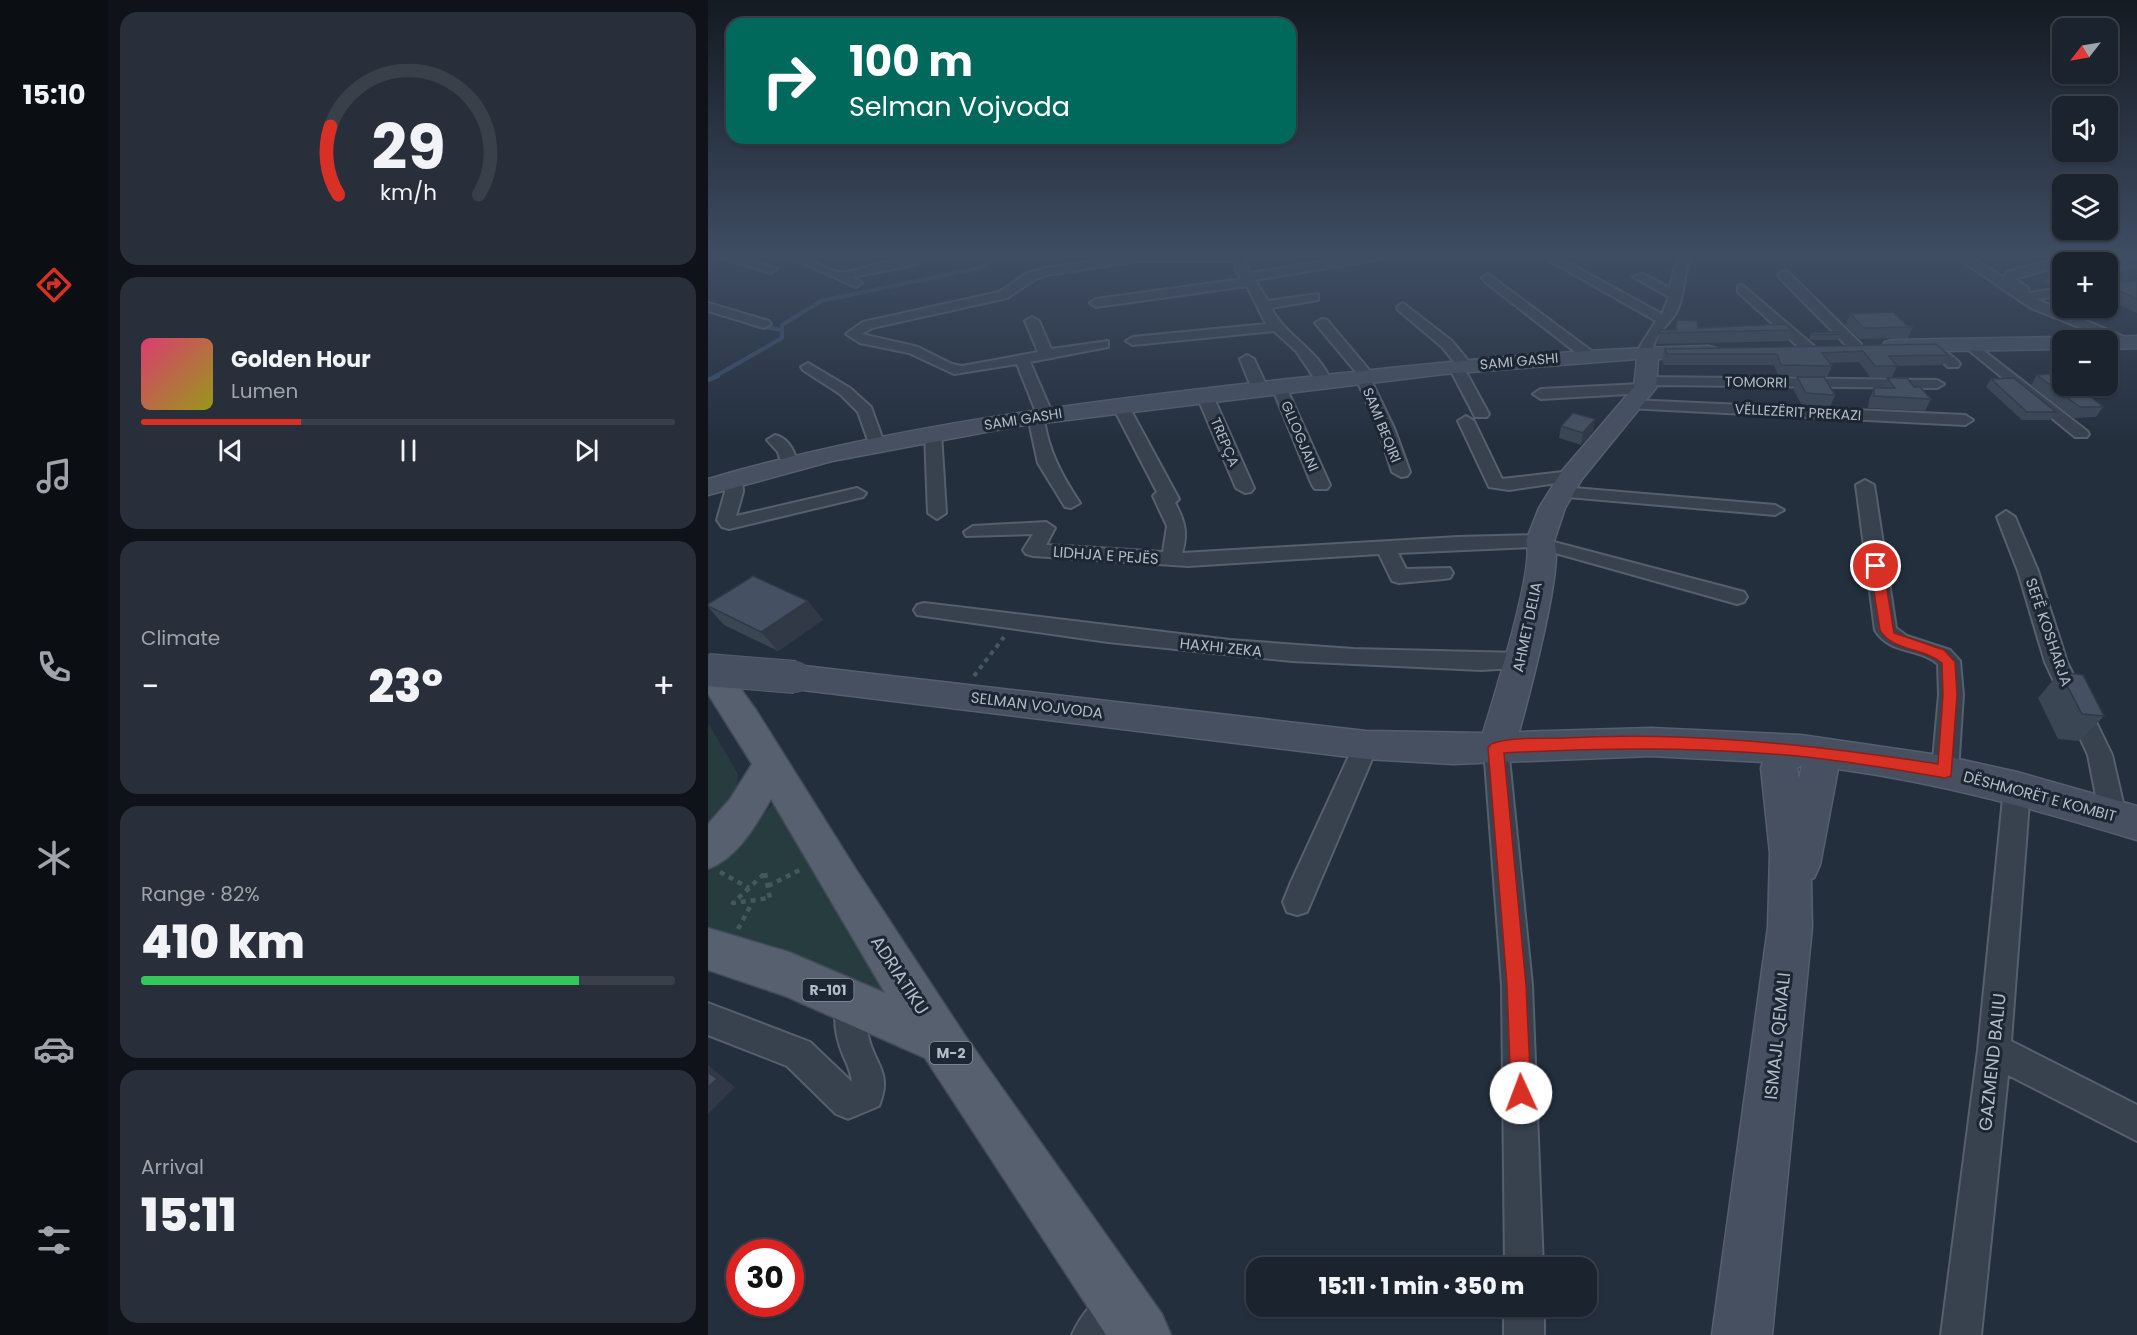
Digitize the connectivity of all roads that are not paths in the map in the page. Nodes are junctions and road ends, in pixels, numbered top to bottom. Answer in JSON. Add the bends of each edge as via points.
{"nodes":[{"id":1,"x":739,"y":316,"type":"edge"},
{"id":2,"x":916,"y":316,"type":"edge"},
{"id":3,"x":1270,"y":316,"type":"edge"},
{"id":4,"x":1414,"y":316,"type":"edge"},
{"id":5,"x":1538,"y":316,"type":"edge"},
{"id":6,"x":1657,"y":316,"type":"edge"},
{"id":7,"x":1667,"y":316,"type":"edge"},
{"id":8,"x":1772,"y":316,"type":"edge"},
{"id":9,"x":1825,"y":316,"type":"edge"},
{"id":10,"x":2070,"y":318,"type":"edge"},
{"id":11,"x":1664,"y":320,"type":"junction"},
{"id":12,"x":1032,"y":321,"type":"dead end"},
{"id":13,"x":1322,"y":323,"type":"dead end"},
{"id":14,"x":764,"y":324,"type":"dead end"},
{"id":15,"x":1275,"y":327,"type":"junction"},
{"id":16,"x":1132,"y":341,"type":"dead end"},
{"id":17,"x":2133,"y":342,"type":"edge"},
{"id":18,"x":2052,"y":343,"type":"edge"},
{"id":19,"x":1104,"y":344,"type":"dead end"},
{"id":20,"x":1931,"y":344,"type":"junction"},
{"id":21,"x":1970,"y":344,"type":"junction"},
{"id":22,"x":1856,"y":347,"type":"junction"},
{"id":23,"x":1809,"y":349,"type":"junction"},
{"id":24,"x":1779,"y":350,"type":"edge"},
{"id":25,"x":1727,"y":352,"type":"edge"},
{"id":26,"x":1646,"y":353,"type":"junction"},
{"id":27,"x":1046,"y":355,"type":"junction"},
{"id":28,"x":1588,"y":355,"type":"junction"},
{"id":29,"x":1247,"y":358,"type":"dead end"},
{"id":30,"x":1022,"y":359,"type":"junction"},
{"id":31,"x":1953,"y":364,"type":"dead end"},
{"id":32,"x":1461,"y":366,"type":"junction"},
{"id":33,"x":808,"y":367,"type":"dead end"},
{"id":34,"x":1363,"y":378,"type":"junction"},
{"id":35,"x":1324,"y":382,"type":"junction"},
{"id":36,"x":1937,"y":384,"type":"dead end"},
{"id":37,"x":1270,"y":388,"type":"junction"},
{"id":38,"x":1642,"y":391,"type":"junction"},
{"id":39,"x":1541,"y":394,"type":"dead end"},
{"id":40,"x":1205,"y":396,"type":"junction"},
{"id":41,"x":1120,"y":405,"type":"junction"},
{"id":42,"x":1040,"y":416,"type":"junction"},
{"id":43,"x":1965,"y":420,"type":"dead end"},
{"id":44,"x":933,"y":433,"type":"junction"},
{"id":45,"x":2081,"y":435,"type":"dead end"},
{"id":46,"x":775,"y":440,"type":"dead end"},
{"id":47,"x":876,"y":443,"type":"junction"},
{"id":48,"x":788,"y":462,"type":"junction"},
{"id":49,"x":1401,"y":472,"type":"dead end"},
{"id":50,"x":733,"y":479,"type":"junction"},
{"id":51,"x":1566,"y":484,"type":"junction"},
{"id":52,"x":1322,"y":485,"type":"dead end"},
{"id":53,"x":1865,"y":485,"type":"dead end"},
{"id":54,"x":708,"y":487,"type":"edge"},
{"id":55,"x":1245,"y":488,"type":"dead end"},
{"id":56,"x":857,"y":493,"type":"dead end"},
{"id":57,"x":1071,"y":503,"type":"dead end"},
{"id":58,"x":1775,"y":510,"type":"dead end"},
{"id":59,"x":937,"y":513,"type":"dead end"},
{"id":60,"x":2006,"y":517,"type":"dead end"},
{"id":61,"x":973,"y":532,"type":"dead end"},
{"id":62,"x":1541,"y":543,"type":"junction"},
{"id":63,"x":1386,"y":548,"type":"junction"},
{"id":64,"x":1171,"y":559,"type":"junction"},
{"id":65,"x":1443,"y":573,"type":"dead end"},
{"id":66,"x":1737,"y":597,"type":"dead end"},
{"id":67,"x":924,"y":610,"type":"dead end"},
{"id":68,"x":1520,"y":662,"type":"junction"},
{"id":69,"x":708,"y":670,"type":"edge"},
{"id":70,"x":1366,"y":745,"type":"junction"},
{"id":71,"x":1719,"y":745,"type":"junction"},
{"id":72,"x":1496,"y":748,"type":"junction"},
{"id":73,"x":1812,"y":752,"type":"junction"},
{"id":74,"x":771,"y":764,"type":"junction"},
{"id":75,"x":1945,"y":771,"type":"junction"},
{"id":76,"x":2017,"y":788,"type":"junction"},
{"id":77,"x":1782,"y":806,"type":"junction"},
{"id":78,"x":2125,"y":819,"type":"edge"},
{"id":79,"x":711,"y":860,"type":"edge"},
{"id":80,"x":1791,"y":899,"type":"junction"},
{"id":81,"x":1297,"y":902,"type":"dead end"},
{"id":82,"x":708,"y":949,"type":"edge"},
{"id":83,"x":852,"y":1000,"type":"junction"},
{"id":84,"x":708,"y":1019,"type":"edge"},
{"id":85,"x":943,"y":1042,"type":"junction"},
{"id":86,"x":1994,"y":1050,"type":"junction"},
{"id":87,"x":2137,"y":1124,"type":"edge"},
{"id":88,"x":1524,"y":1257,"type":"edge"},
{"id":89,"x":1524,"y":1317,"type":"edge"},
{"id":90,"x":1117,"y":1325,"type":"edge"},
{"id":91,"x":1524,"y":1335,"type":"edge"},
{"id":92,"x":1742,"y":1335,"type":"edge"},
{"id":93,"x":1961,"y":1335,"type":"edge"}],
"edges":[{"from":1,"to":14,"type":"street"},
{"from":2,"to":30,"type":"street","via":[[868,325],[853,334],[867,342],[908,348],[949,370]]},
{"from":3,"to":15,"type":"street"},
{"from":4,"to":32,"type":"street","name":"SAMI GASHI","via":[[1447,344]]},
{"from":5,"to":28,"type":"street"},
{"from":6,"to":11,"type":"street"},
{"from":7,"to":11,"type":"street"},
{"from":8,"to":23,"type":"street"},
{"from":9,"to":22,"type":"street"},
{"from":10,"to":17,"type":"street"},
{"from":11,"to":26,"type":"street","via":[[1646,343]]},
{"from":12,"to":27,"type":"street"},
{"from":13,"to":34,"type":"street","name":"SAMI BEQIRI","via":[[1363,371]]},
{"from":15,"to":16,"type":"street"},
{"from":15,"to":35,"type":"street","via":[[1301,348]]},
{"from":18,"to":21,"type":"street"},
{"from":19,"to":27,"type":"street"},
{"from":20,"to":21,"type":"street"},
{"from":20,"to":22,"type":"street"},
{"from":20,"to":31,"type":"street"},
{"from":21,"to":45,"type":"street"},
{"from":22,"to":23,"type":"street"},
{"from":23,"to":24,"type":"street"},
{"from":25,"to":26,"type":"street","name":"SAMI GASHI"},
{"from":26,"to":28,"type":"street","name":"SAMI GASHI"},
{"from":26,"to":38,"type":"street","via":[[1649,363]]},
{"from":27,"to":30,"type":"street"},
{"from":28,"to":32,"type":"street","name":"SAMI GASHI"},
{"from":29,"to":37,"type":"street"},
{"from":30,"to":42,"type":"street"},
{"from":32,"to":34,"type":"street","name":"SAMI GASHI"},
{"from":32,"to":51,"type":"street","name":"SAMI GASHI","via":[[1494,483]]},
{"from":33,"to":47,"type":"street","via":[[845,391],[865,410]]},
{"from":34,"to":35,"type":"street","name":"SAMI GASHI"},
{"from":34,"to":49,"type":"street","name":"SAMI BEQIRI"},
{"from":35,"to":37,"type":"street","name":"SAMI GASHI"},
{"from":36,"to":38,"type":"street","name":"TOMORRI"},
{"from":37,"to":40,"type":"street","name":"SAMI GASHI"},
{"from":37,"to":52,"type":"street","name":"GLLOGJANI"},
{"from":38,"to":39,"type":"street"},
{"from":38,"to":43,"type":"street","name":"VËLLEZËRIT PREKAZI"},
{"from":38,"to":51,"type":"street","name":"AHMET DELIA"},
{"from":40,"to":41,"type":"street","name":"SAMI GASHI"},
{"from":40,"to":55,"type":"street","name":"TREPÇA"},
{"from":41,"to":42,"type":"street","name":"SAMI GASHI"},
{"from":41,"to":64,"type":"street","name":"LIDHJA E PEJËS","via":[[1178,525]]},
{"from":42,"to":44,"type":"street","name":"SAMI GASHI"},
{"from":42,"to":57,"type":"street","via":[[1039,445],[1053,479]]},
{"from":44,"to":47,"type":"street","name":"SAMI GASHI"},
{"from":44,"to":59,"type":"street"},
{"from":46,"to":48,"type":"street","via":[[786,451]]},
{"from":47,"to":48,"type":"street","name":"SAMI GASHI"},
{"from":48,"to":50,"type":"street","name":"SAMI GASHI"},
{"from":50,"to":54,"type":"street","name":"SAMI GASHI"},
{"from":50,"to":56,"type":"street","via":[[734,492],[726,520],[729,523]]},
{"from":51,"to":58,"type":"street"},
{"from":51,"to":62,"type":"street","name":"AHMET DELIA"},
{"from":53,"to":75,"type":"street","via":[[1886,630],[1897,640],[1940,654],[1949,662]]},
{"from":60,"to":78,"type":"street","name":"SEFË KOSHARJA","via":[[2028,571],[2056,662]]},
{"from":61,"to":64,"type":"street","name":"LIDHJA E PEJËS","via":[[1046,528],[1033,550]]},
{"from":62,"to":63,"type":"street","name":"LIDHJA E PEJËS","via":[[1505,540]]},
{"from":62,"to":66,"type":"street","name":"LIDHJA E PEJËS"},
{"from":62,"to":68,"type":"street","name":"AHMET DELIA","via":[[1537,593]]},
{"from":63,"to":64,"type":"street","name":"LIDHJA E PEJËS"},
{"from":63,"to":65,"type":"street","via":[[1399,576]]},
{"from":67,"to":68,"type":"street","name":"HAXHI ZEKA","via":[[1261,652]]},
{"from":68,"to":72,"type":"street","name":"AHMET DELIA"},
{"from":69,"to":70,"type":"street","name":"SELMAN VOJVODA","bridge":true,"via":[[959,694]]},
{"from":69,"to":74,"type":"main road","name":"ADRIATIKU","number":"M-2"},
{"from":70,"to":72,"type":"street","name":"SELMAN VOJVODA"},
{"from":70,"to":81,"type":"street"},
{"from":71,"to":72,"type":"street","name":"SELMAN VOJVODA","via":[[1604,742]]},
{"from":71,"to":73,"type":"street","name":"SELMAN VOJVODA"},
{"from":71,"to":77,"type":"street","via":[[1760,778]]},
{"from":72,"to":88,"type":"street","via":[[1517,985]]},
{"from":73,"to":75,"type":"street","name":"DËSHMORËT E KOMBIT"},
{"from":73,"to":77,"type":"street","name":"ISMAJL QEMALI","via":[[1785,756],[1779,768]]},
{"from":73,"to":80,"type":"street"},
{"from":74,"to":79,"type":"main road"},
{"from":74,"to":85,"type":"main road","name":"ADRIATIKU","number":"M-2"},
{"from":75,"to":76,"type":"street","name":"DËSHMORËT E KOMBIT"},
{"from":76,"to":78,"type":"street","name":"DËSHMORËT E KOMBIT"},
{"from":76,"to":86,"type":"street","name":"GAZMEND BALIU"},
{"from":77,"to":80,"type":"street","name":"ISMAJL QEMALI","via":[[1790,853]]},
{"from":80,"to":92,"type":"street","name":"ISMAJL QEMALI"},
{"from":82,"to":83,"type":"main road","number":"R-101"},
{"from":83,"to":84,"type":"street","via":[[850,1025],[870,1080],[867,1094],[848,1102],[798,1054]]},
{"from":83,"to":85,"type":"main road","number":"R-101"},
{"from":85,"to":90,"type":"main road","name":"ADRIATIKU","number":"M-2"},
{"from":86,"to":87,"type":"street"},
{"from":86,"to":93,"type":"street","name":"GAZMEND BALIU"},
{"from":89,"to":91,"type":"street"}]}
